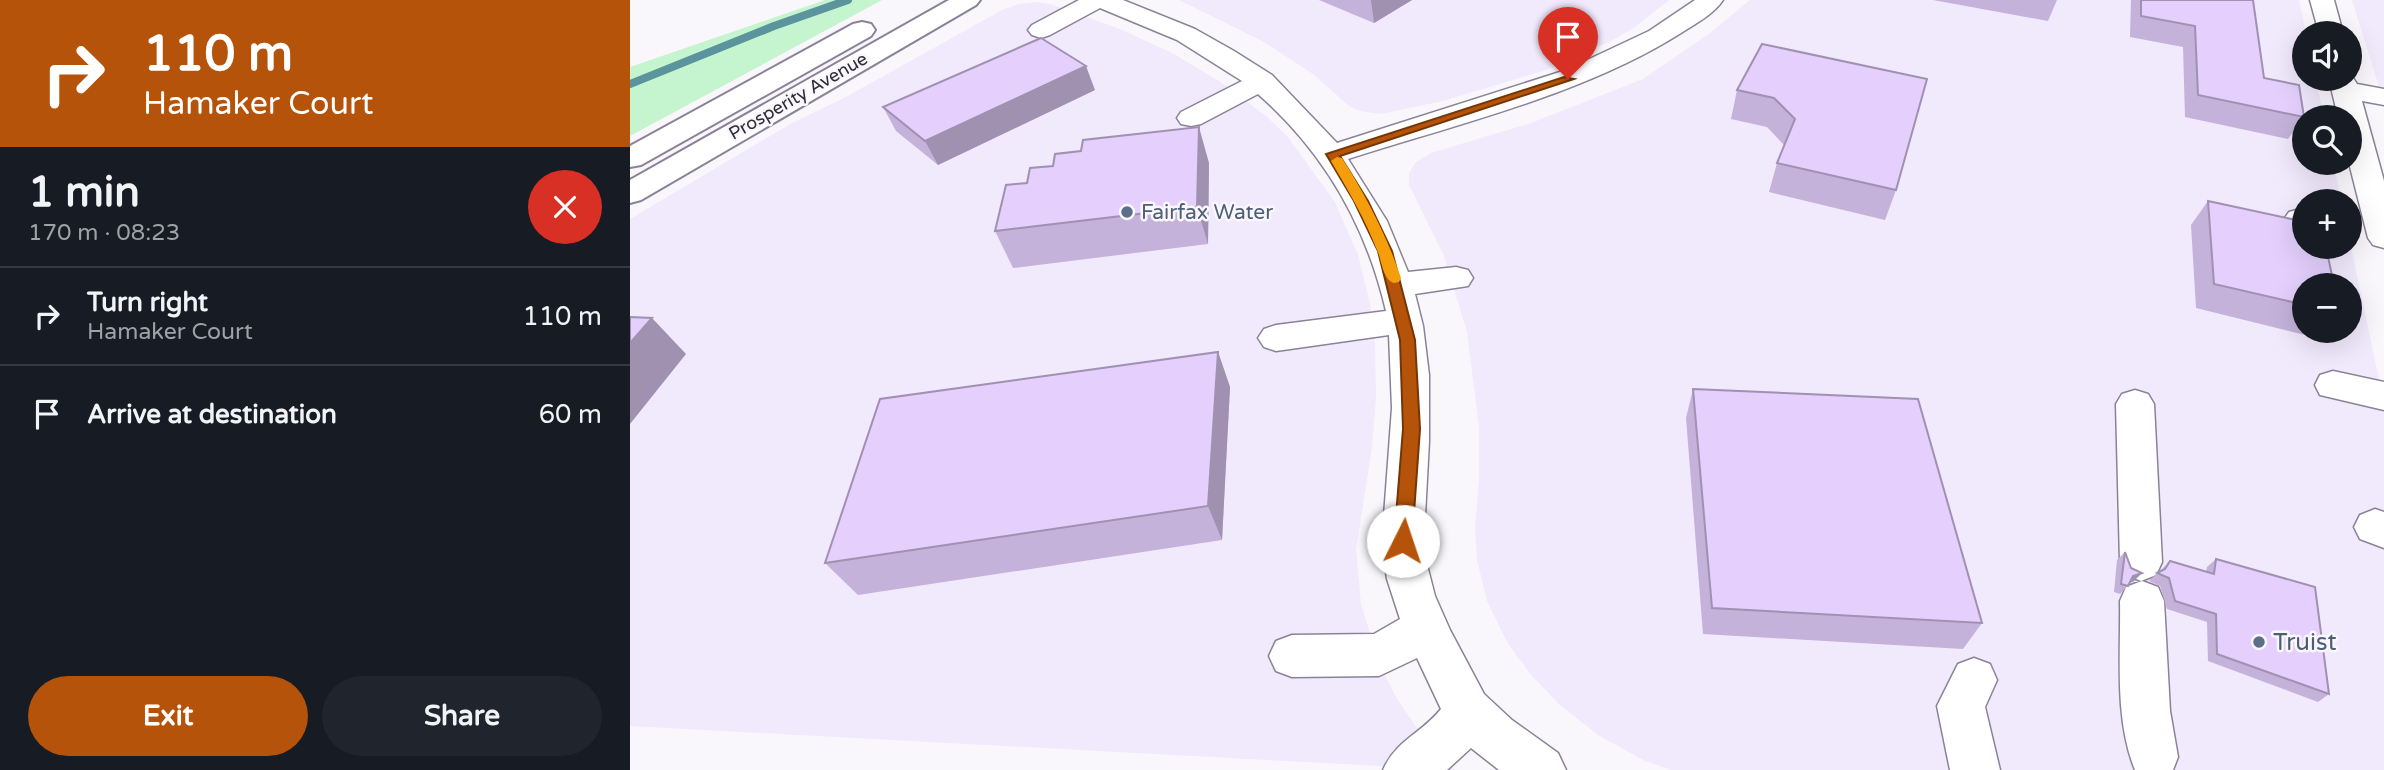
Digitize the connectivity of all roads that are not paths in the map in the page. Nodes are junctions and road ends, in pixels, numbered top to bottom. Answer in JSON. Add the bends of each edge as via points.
{"nodes":[{"id":1,"x":916,"y":0,"type":"edge"},
{"id":2,"x":967,"y":0,"type":"edge"},
{"id":3,"x":1711,"y":0,"type":"edge"},
{"id":4,"x":2322,"y":0,"type":"edge"},
{"id":5,"x":1117,"y":2,"type":"edge"},
{"id":6,"x":2328,"y":21,"type":"edge"},
{"id":7,"x":1041,"y":30,"type":"dead end"},
{"id":8,"x":1262,"y":81,"type":"junction"},
{"id":9,"x":2362,"y":90,"type":"edge"},
{"id":10,"x":2347,"y":91,"type":"edge"},
{"id":11,"x":2384,"y":97,"type":"edge"},
{"id":12,"x":1191,"y":118,"type":"dead end"},
{"id":13,"x":2371,"y":139,"type":"edge"},
{"id":14,"x":1333,"y":154,"type":"junction"},
{"id":15,"x":630,"y":158,"type":"edge"},
{"id":16,"x":630,"y":193,"type":"edge"},
{"id":17,"x":2380,"y":206,"type":"edge"},
{"id":18,"x":2362,"y":232,"type":"edge"},
{"id":19,"x":2384,"y":237,"type":"edge"},
{"id":20,"x":1456,"y":278,"type":"dead end"},
{"id":21,"x":1396,"y":285,"type":"junction"},
{"id":22,"x":1404,"y":321,"type":"junction"},
{"id":23,"x":1276,"y":338,"type":"dead end"},
{"id":24,"x":2333,"y":385,"type":"dead end"},
{"id":25,"x":2384,"y":396,"type":"edge"},
{"id":26,"x":2134,"y":404,"type":"dead end"},
{"id":27,"x":1425,"y":629,"type":"junction"},
{"id":28,"x":1292,"y":656,"type":"dead end"},
{"id":29,"x":1974,"y":680,"type":"dead end"},
{"id":30,"x":1469,"y":713,"type":"junction"},
{"id":31,"x":2154,"y":757,"type":"dead end"},
{"id":32,"x":1408,"y":770,"type":"edge"},
{"id":33,"x":1541,"y":770,"type":"edge"},
{"id":34,"x":1975,"y":770,"type":"edge"}],
"edges":[{"from":1,"to":15,"type":"main road","name":"Prosperity Avenue"},
{"from":2,"to":16,"type":"main road","name":"Prosperity Avenue"},
{"from":3,"to":14,"type":"street","via":[[1682,23],[1610,63]]},
{"from":4,"to":6,"type":"street"},
{"from":5,"to":7,"type":"street"},
{"from":5,"to":8,"type":"street","via":[[1201,42]]},
{"from":8,"to":12,"type":"street"},
{"from":8,"to":14,"type":"street","via":[[1283,97]]},
{"from":9,"to":11,"type":"street"},
{"from":10,"to":13,"type":"street"},
{"from":13,"to":17,"type":"street"},
{"from":14,"to":21,"type":"street","via":[[1361,201]]},
{"from":17,"to":19,"type":"street"},
{"from":18,"to":19,"type":"street"},
{"from":20,"to":21,"type":"street"},
{"from":21,"to":22,"type":"street"},
{"from":22,"to":23,"type":"street"},
{"from":22,"to":27,"type":"street","via":[[1411,429],[1403,541],[1410,591]]},
{"from":24,"to":25,"type":"street"},
{"from":26,"to":31,"type":"street","via":[[2146,711]]},
{"from":27,"to":28,"type":"street","via":[[1379,655]]},
{"from":27,"to":30,"type":"street"},
{"from":29,"to":34,"type":"street","via":[[1961,706]]},
{"from":30,"to":32,"type":"street","via":[[1448,739]]},
{"from":30,"to":33,"type":"street"}]}
